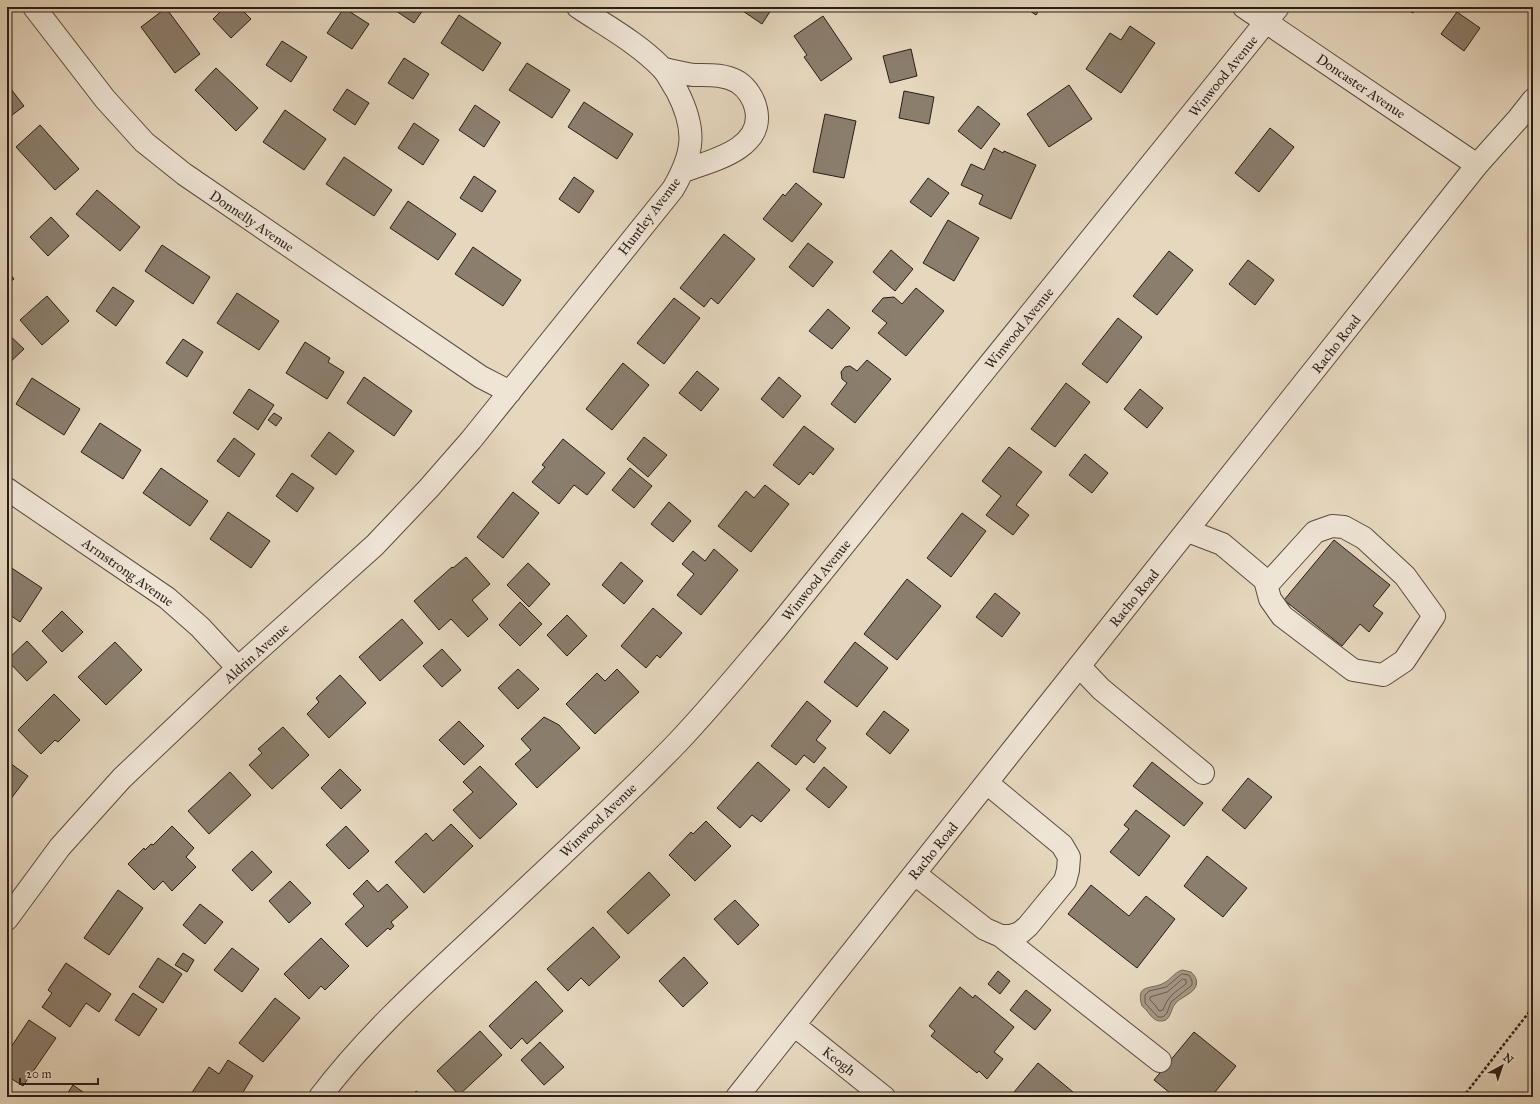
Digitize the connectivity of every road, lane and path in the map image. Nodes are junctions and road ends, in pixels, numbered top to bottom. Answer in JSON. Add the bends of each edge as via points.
{"nodes":[{"id":1,"x":34,"y":7,"type":"edge"},
{"id":2,"x":578,"y":7,"type":"edge"},
{"id":3,"x":1244,"y":7,"type":"edge"},
{"id":4,"x":1272,"y":14,"type":"edge"},
{"id":5,"x":664,"y":69,"type":"junction"},
{"id":6,"x":1533,"y":100,"type":"edge"},
{"id":7,"x":1477,"y":165,"type":"junction"},
{"id":8,"x":683,"y":171,"type":"junction"},
{"id":9,"x":510,"y":392,"type":"junction"},
{"id":10,"x":7,"y":489,"type":"edge"},
{"id":11,"x":1188,"y":531,"type":"junction"},
{"id":12,"x":1267,"y":585,"type":"junction"},
{"id":13,"x":1080,"y":667,"type":"junction"},
{"id":14,"x":238,"y":668,"type":"junction"},
{"id":15,"x":1203,"y":773,"type":"dead end"},
{"id":16,"x":987,"y":783,"type":"junction"},
{"id":17,"x":915,"y":874,"type":"junction"},
{"id":18,"x":7,"y":918,"type":"edge"},
{"id":19,"x":1001,"y":936,"type":"junction"},
{"id":20,"x":1533,"y":1007,"type":"edge"},
{"id":21,"x":794,"y":1026,"type":"junction"},
{"id":22,"x":1160,"y":1061,"type":"dead end"},
{"id":23,"x":320,"y":1097,"type":"edge"},
{"id":24,"x":737,"y":1097,"type":"edge"},
{"id":25,"x":884,"y":1097,"type":"edge"},
{"id":26,"x":1463,"y":1097,"type":"edge"}],
"edges":[{"from":1,"to":9,"type":"street","name":"Donnelly Avenue","via":[[105,99],[144,142],[184,174],[481,377]]},
{"from":2,"to":5,"type":"street","name":"Huntley Avenue","via":[[647,54]]},
{"from":3,"to":4,"type":"street","name":"Doncaster Avenue"},
{"from":4,"to":7,"type":"street","name":"Doncaster Avenue"},
{"from":4,"to":23,"type":"street","name":"Winwood Avenue","via":[[802,598],[728,686],[625,796],[387,1020],[342,1068]]},
{"from":5,"to":8,"type":"street","name":"Huntley Avenue","via":[[682,101],[691,133],[688,158]]},
{"from":5,"to":8,"type":"street","via":[[693,75],[710,74],[738,82],[747,90],[757,112],[757,124],[753,134],[736,151]]},
{"from":6,"to":7,"type":"street","name":"Racho Road"},
{"from":7,"to":11,"type":"street","name":"Racho Road"},
{"from":8,"to":9,"type":"street","name":"Huntley Avenue","via":[[672,189]]},
{"from":9,"to":14,"type":"street","name":"Aldrin Avenue","via":[[460,452],[375,545]]},
{"from":10,"to":14,"type":"street","name":"Armstrong Avenue","via":[[167,598],[200,627]]},
{"from":11,"to":12,"type":"street","via":[[1222,544],[1265,580]]},
{"from":11,"to":13,"type":"street","name":"Racho Road"},
{"from":12,"to":12,"type":"street","via":[[1270,599],[1282,616],[1352,670],[1383,675],[1404,661],[1434,616],[1405,576],[1364,538],[1344,527],[1332,526],[1315,532]]},
{"from":13,"to":15,"type":"street","via":[[1101,689]]},
{"from":13,"to":16,"type":"street","name":"Racho Road"},
{"from":14,"to":18,"type":"street","name":"Aldrin Avenue","via":[[122,778],[60,847]]},
{"from":16,"to":17,"type":"street","name":"Racho Road"},
{"from":16,"to":19,"type":"street","via":[[1062,844],[1069,857],[1065,881],[1028,926],[1020,933]]},
{"from":17,"to":19,"type":"street","via":[[985,929]]},
{"from":17,"to":21,"type":"street","name":"Racho Road"},
{"from":19,"to":22,"type":"street"},
{"from":20,"to":26,"type":"path"},
{"from":21,"to":24,"type":"street","name":"Racho Road"},
{"from":21,"to":25,"type":"street","name":"Keogh"}]}
